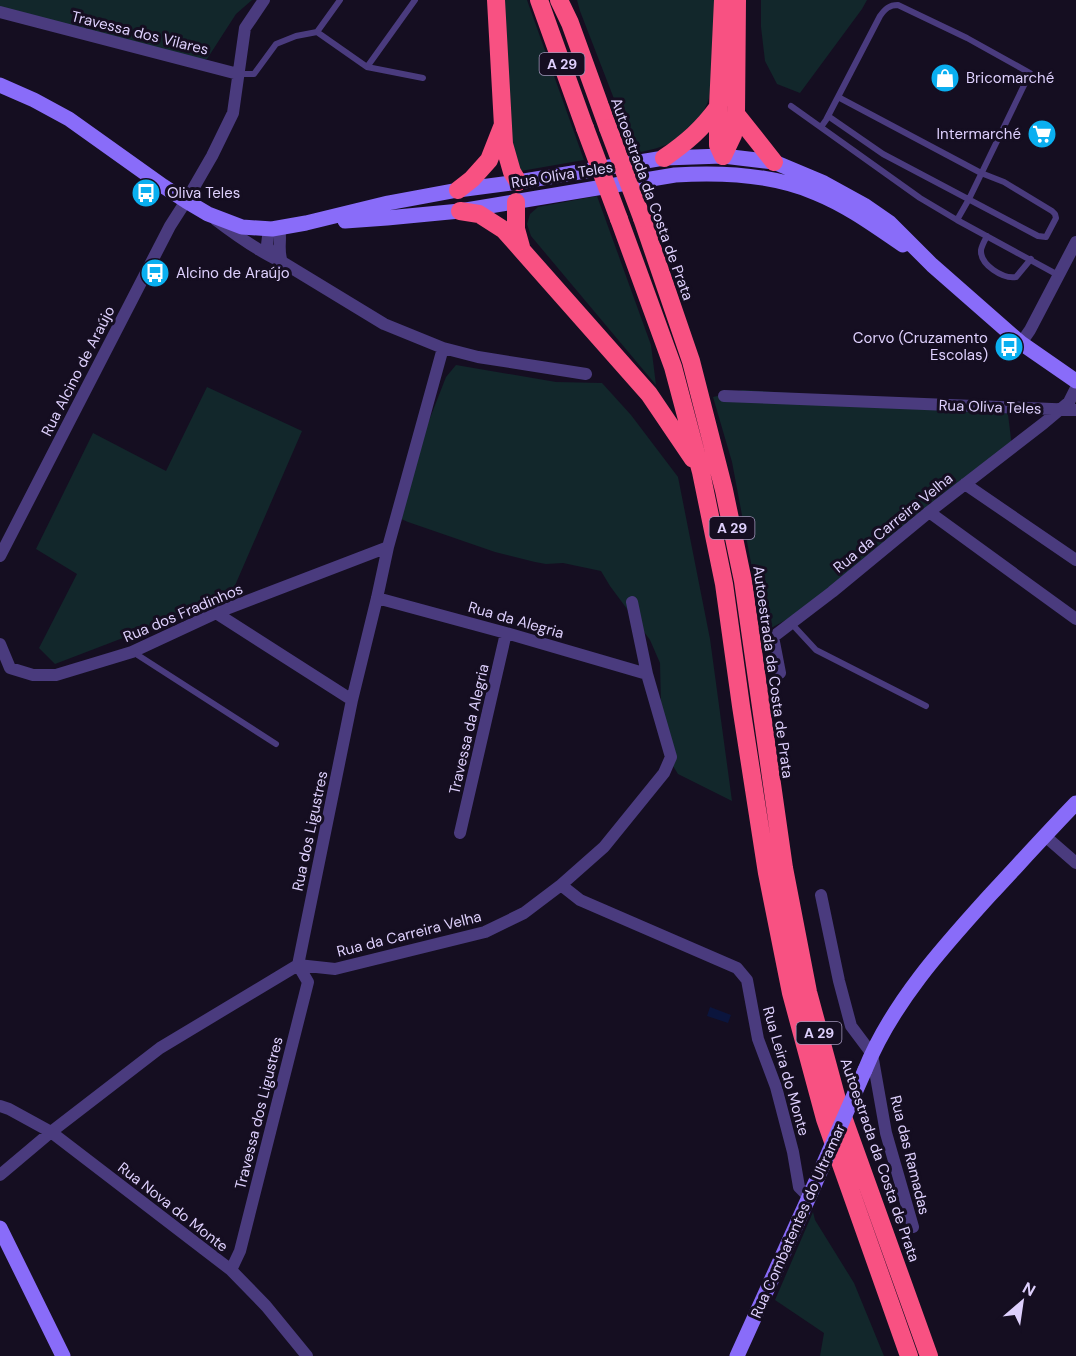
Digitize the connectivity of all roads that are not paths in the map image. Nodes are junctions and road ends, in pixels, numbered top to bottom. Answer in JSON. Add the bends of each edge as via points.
{"nodes":[{"id":1,"x":264,"y":0,"type":"edge"},
{"id":2,"x":340,"y":0,"type":"edge"},
{"id":3,"x":415,"y":0,"type":"edge"},
{"id":4,"x":496,"y":0,"type":"edge"},
{"id":5,"x":539,"y":0,"type":"edge"},
{"id":6,"x":559,"y":0,"type":"edge"},
{"id":7,"x":567,"y":0,"type":"edge"},
{"id":8,"x":723,"y":0,"type":"edge"},
{"id":9,"x":737,"y":0,"type":"edge"},
{"id":10,"x":0,"y":12,"type":"edge"},
{"id":11,"x":570,"y":23,"type":"junction"},
{"id":12,"x":317,"y":32,"type":"junction"},
{"id":13,"x":367,"y":67,"type":"junction"},
{"id":14,"x":238,"y":74,"type":"junction"},
{"id":15,"x":423,"y":78,"type":"dead end"},
{"id":16,"x":0,"y":85,"type":"edge"},
{"id":17,"x":838,"y":97,"type":"junction"},
{"id":18,"x":791,"y":106,"type":"dead end"},
{"id":19,"x":718,"y":107,"type":"junction"},
{"id":20,"x":736,"y":114,"type":"junction"},
{"id":21,"x":828,"y":116,"type":"junction"},
{"id":22,"x":504,"y":123,"type":"junction"},
{"id":23,"x":821,"y":127,"type":"junction"},
{"id":24,"x":723,"y":156,"type":"junction"},
{"id":25,"x":664,"y":158,"type":"junction"},
{"id":26,"x":774,"y":162,"type":"junction"},
{"id":27,"x":702,"y":173,"type":"junction"},
{"id":28,"x":981,"y":173,"type":"junction"},
{"id":29,"x":740,"y":175,"type":"junction"},
{"id":30,"x":458,"y":190,"type":"junction"},
{"id":31,"x":520,"y":190,"type":"junction"},
{"id":32,"x":969,"y":199,"type":"junction"},
{"id":33,"x":186,"y":201,"type":"junction"},
{"id":34,"x":460,"y":211,"type":"junction"},
{"id":35,"x":208,"y":214,"type":"junction"},
{"id":36,"x":957,"y":220,"type":"junction"},
{"id":37,"x":306,"y":223,"type":"junction"},
{"id":38,"x":274,"y":228,"type":"junction"},
{"id":39,"x":987,"y":236,"type":"junction"},
{"id":40,"x":1076,"y":242,"type":"edge"},
{"id":41,"x":522,"y":251,"type":"junction"},
{"id":42,"x":277,"y":259,"type":"junction"},
{"id":43,"x":1031,"y":259,"type":"junction"},
{"id":44,"x":932,"y":265,"type":"junction"},
{"id":45,"x":1058,"y":275,"type":"junction"},
{"id":46,"x":1021,"y":343,"type":"junction"},
{"id":47,"x":443,"y":348,"type":"junction"},
{"id":48,"x":586,"y":374,"type":"dead end"},
{"id":49,"x":1076,"y":381,"type":"edge"},
{"id":50,"x":1076,"y":388,"type":"edge"},
{"id":51,"x":724,"y":396,"type":"dead end"},
{"id":52,"x":1061,"y":409,"type":"junction"},
{"id":53,"x":1076,"y":410,"type":"edge"},
{"id":54,"x":701,"y":472,"type":"junction"},
{"id":55,"x":965,"y":484,"type":"junction"},
{"id":56,"x":929,"y":512,"type":"junction"},
{"id":57,"x":388,"y":547,"type":"junction"},
{"id":58,"x":0,"y":556,"type":"edge"},
{"id":59,"x":1076,"y":560,"type":"edge"},
{"id":60,"x":377,"y":598,"type":"junction"},
{"id":61,"x":632,"y":602,"type":"dead end"},
{"id":62,"x":216,"y":614,"type":"junction"},
{"id":63,"x":1076,"y":618,"type":"edge"},
{"id":64,"x":791,"y":623,"type":"junction"},
{"id":65,"x":506,"y":633,"type":"junction"},
{"id":66,"x":0,"y":644,"type":"edge"},
{"id":67,"x":132,"y":652,"type":"junction"},
{"id":68,"x":5,"y":671,"type":"edge"},
{"id":69,"x":780,"y":673,"type":"dead end"},
{"id":70,"x":647,"y":674,"type":"junction"},
{"id":71,"x":352,"y":700,"type":"junction"},
{"id":72,"x":926,"y":706,"type":"dead end"},
{"id":73,"x":276,"y":744,"type":"dead end"},
{"id":74,"x":1076,"y":803,"type":"edge"},
{"id":75,"x":460,"y":833,"type":"dead end"},
{"id":76,"x":1045,"y":836,"type":"junction"},
{"id":77,"x":1076,"y":862,"type":"edge"},
{"id":78,"x":561,"y":885,"type":"junction"},
{"id":79,"x":821,"y":895,"type":"dead end"},
{"id":80,"x":298,"y":964,"type":"junction"},
{"id":81,"x":872,"y":1054,"type":"junction"},
{"id":82,"x":0,"y":1106,"type":"edge"},
{"id":83,"x":51,"y":1132,"type":"junction"},
{"id":84,"x":0,"y":1176,"type":"edge"},
{"id":85,"x":809,"y":1197,"type":"junction"},
{"id":86,"x":913,"y":1227,"type":"dead end"},
{"id":87,"x":0,"y":1228,"type":"edge"},
{"id":88,"x":231,"y":1270,"type":"junction"},
{"id":89,"x":63,"y":1356,"type":"edge"},
{"id":90,"x":307,"y":1356,"type":"edge"},
{"id":91,"x":737,"y":1356,"type":"edge"},
{"id":92,"x":909,"y":1356,"type":"edge"},
{"id":93,"x":929,"y":1356,"type":"edge"}],
"edges":[{"from":1,"to":14,"type":"street","name":"Rua Alcino de Araújo","via":[[245,28]]},
{"from":2,"to":12,"type":"lane"},
{"from":3,"to":13,"type":"lane"},
{"from":4,"to":22,"type":"highway"},
{"from":5,"to":54,"type":"highway","number":"A 29","bridge":true,"via":[[673,368]]},
{"from":6,"to":11,"type":"highway","name":"Autoestrada da Costa de Prata","number":"A 29"},
{"from":7,"to":11,"type":"highway"},
{"from":8,"to":19,"type":"highway"},
{"from":9,"to":20,"type":"highway"},
{"from":10,"to":14,"type":"street","name":"Travessa dos Vilares"},
{"from":11,"to":93,"type":"highway","name":"Autoestrada da Costa de Prata","number":"A 29","bridge":true,"via":[[691,361],[743,581],[784,868],[808,992],[838,1103]]},
{"from":12,"to":13,"type":"lane"},
{"from":12,"to":14,"type":"lane","via":[[276,44],[254,74]]},
{"from":13,"to":15,"type":"lane"},
{"from":14,"to":33,"type":"street","name":"Rua Alcino de Araújo","via":[[233,114]]},
{"from":16,"to":33,"type":"main road","name":"Rua Oliva Teles","via":[[69,119]]},
{"from":17,"to":21,"type":"lane"},
{"from":17,"to":28,"type":"lane"},
{"from":17,"to":28,"type":"lane","via":[[880,16],[891,5],[967,38],[1030,73]]},
{"from":18,"to":23,"type":"lane"},
{"from":19,"to":24,"type":"highway","via":[[718,145]]},
{"from":19,"to":25,"type":"highway","via":[[689,140]]},
{"from":20,"to":24,"type":"highway","via":[[733,135]]},
{"from":20,"to":26,"type":"highway"},
{"from":21,"to":23,"type":"lane"},
{"from":21,"to":32,"type":"lane","via":[[883,154]]},
{"from":22,"to":30,"type":"highway","via":[[489,160]]},
{"from":22,"to":31,"type":"highway","via":[[504,144]]},
{"from":23,"to":36,"type":"lane"},
{"from":24,"to":25,"type":"main road","name":"Rua Oliva Teles"},
{"from":24,"to":26,"type":"main road","name":"Rua Oliva Teles"},
{"from":24,"to":27,"type":"main road"},
{"from":24,"to":29,"type":"main road"},
{"from":25,"to":31,"type":"main road","name":"Rua Oliva Teles","via":[[550,177]]},
{"from":26,"to":44,"type":"main road","name":"Rua Oliva Teles","via":[[864,205],[890,223]]},
{"from":27,"to":29,"type":"main road","name":"Rua Oliva Teles"},
{"from":27,"to":31,"type":"main road","name":"Rua Oliva Teles","via":[[555,195]]},
{"from":28,"to":32,"type":"lane"},
{"from":28,"to":32,"type":"lane","via":[[1004,182],[1052,211],[1056,218],[1044,238]]},
{"from":29,"to":44,"type":"main road","name":"Rua Oliva Teles","via":[[817,193],[858,215]]},
{"from":30,"to":31,"type":"main road","name":"Rua Oliva Teles"},
{"from":30,"to":37,"type":"main road","name":"Rua Oliva Teles"},
{"from":31,"to":34,"type":"main road","name":"Rua Oliva Teles"},
{"from":31,"to":41,"type":"highway","via":[[516,229]]},
{"from":32,"to":36,"type":"lane"},
{"from":33,"to":35,"type":"main road","name":"Rua Oliva Teles"},
{"from":33,"to":58,"type":"street","name":"Rua Alcino de Araújo"},
{"from":34,"to":37,"type":"main road","name":"Rua Oliva Teles"},
{"from":34,"to":41,"type":"highway","via":[[490,220]]},
{"from":35,"to":38,"type":"main road","name":"Rua Oliva Teles","via":[[242,227]]},
{"from":35,"to":42,"type":"street","name":"Rua Oliva Teles","via":[[236,236]]},
{"from":36,"to":39,"type":"lane"},
{"from":37,"to":38,"type":"main road","name":"Rua Oliva Teles"},
{"from":38,"to":42,"type":"street","via":[[267,245]]},
{"from":39,"to":43,"type":"lane"},
{"from":39,"to":43,"type":"lane","via":[[982,257],[993,270],[1016,277]]},
{"from":40,"to":45,"type":"street"},
{"from":41,"to":54,"type":"highway","via":[[649,394]]},
{"from":42,"to":47,"type":"street","name":"Rua Oliva Teles","via":[[384,324]]},
{"from":43,"to":45,"type":"lane"},
{"from":44,"to":46,"type":"main road","name":"Rua Oliva Teles"},
{"from":45,"to":46,"type":"street"},
{"from":46,"to":49,"type":"main road","name":"Rua Oliva Teles"},
{"from":47,"to":48,"type":"street","name":"Rua Oliva Teles"},
{"from":47,"to":57,"type":"street","name":"Rua dos Ligustres"},
{"from":50,"to":52,"type":"street","name":"Rua da Carreira Velha"},
{"from":51,"to":52,"type":"street","name":"Rua Oliva Teles"},
{"from":52,"to":53,"type":"street","name":"Rua Oliva Teles"},
{"from":52,"to":55,"type":"street","name":"Rua da Carreira Velha"},
{"from":54,"to":92,"type":"highway","number":"A 29","via":[[724,584],[767,873],[791,993],[825,1119]]},
{"from":55,"to":56,"type":"street","name":"Rua da Carreira Velha"},
{"from":55,"to":59,"type":"street"},
{"from":56,"to":63,"type":"street"},
{"from":56,"to":64,"type":"street","name":"Rua da Carreira Velha"},
{"from":57,"to":60,"type":"street","name":"Rua dos Ligustres"},
{"from":57,"to":62,"type":"street","name":"Rua dos Fradinhos"},
{"from":60,"to":65,"type":"street","name":"Rua da Alegria"},
{"from":60,"to":71,"type":"street","name":"Rua dos Ligustres"},
{"from":61,"to":70,"type":"street"},
{"from":62,"to":67,"type":"street","name":"Rua dos Fradinhos"},
{"from":62,"to":71,"type":"street"},
{"from":64,"to":69,"type":"street","name":"Rua da Carreira Velha","via":[[773,637]]},
{"from":64,"to":72,"type":"lane","via":[[816,650]]},
{"from":65,"to":70,"type":"street","name":"Rua da Alegria"},
{"from":65,"to":75,"type":"street","name":"Travessa da Alegria"},
{"from":66,"to":68,"type":"street","name":"Rua dos Fradinhos"},
{"from":67,"to":68,"type":"street","name":"Rua dos Fradinhos","via":[[56,675]]},
{"from":67,"to":73,"type":"lane"},
{"from":70,"to":78,"type":"street","name":"Rua da Carreira Velha","via":[[671,757],[664,773],[604,847]]},
{"from":71,"to":80,"type":"street","name":"Rua dos Ligustres"},
{"from":74,"to":76,"type":"main road","name":"Rua Combatentes do Ultramar"},
{"from":76,"to":77,"type":"street"},
{"from":76,"to":81,"type":"main road","name":"Rua Combatentes do Ultramar","via":[[953,936],[896,1012]]},
{"from":78,"to":80,"type":"street","name":"Rua da Carreira Velha","via":[[524,913],[485,932],[335,969]]},
{"from":78,"to":85,"type":"street","name":"Rua Leira do Monte","via":[[580,900],[737,968],[747,980],[758,1039],[776,1087],[799,1187]]},
{"from":79,"to":81,"type":"street","via":[[851,1026]]},
{"from":80,"to":83,"type":"street","via":[[160,1048]]},
{"from":80,"to":88,"type":"street","name":"Travessa dos Ligustres","via":[[308,982],[240,1251]]},
{"from":81,"to":85,"type":"main road","name":"Rua Combatentes do Ultramar","bridge":true},
{"from":81,"to":86,"type":"street","name":"Rua das Ramadas","via":[[886,1133]]},
{"from":82,"to":83,"type":"street","name":"Rua Nova do Monte"},
{"from":83,"to":84,"type":"street"},
{"from":83,"to":88,"type":"street","name":"Rua Nova do Monte"},
{"from":85,"to":91,"type":"main road","name":"Rua Combatentes do Ultramar"},
{"from":87,"to":89,"type":"main road"},
{"from":88,"to":90,"type":"street","name":"Rua Nova do Monte"}]}
